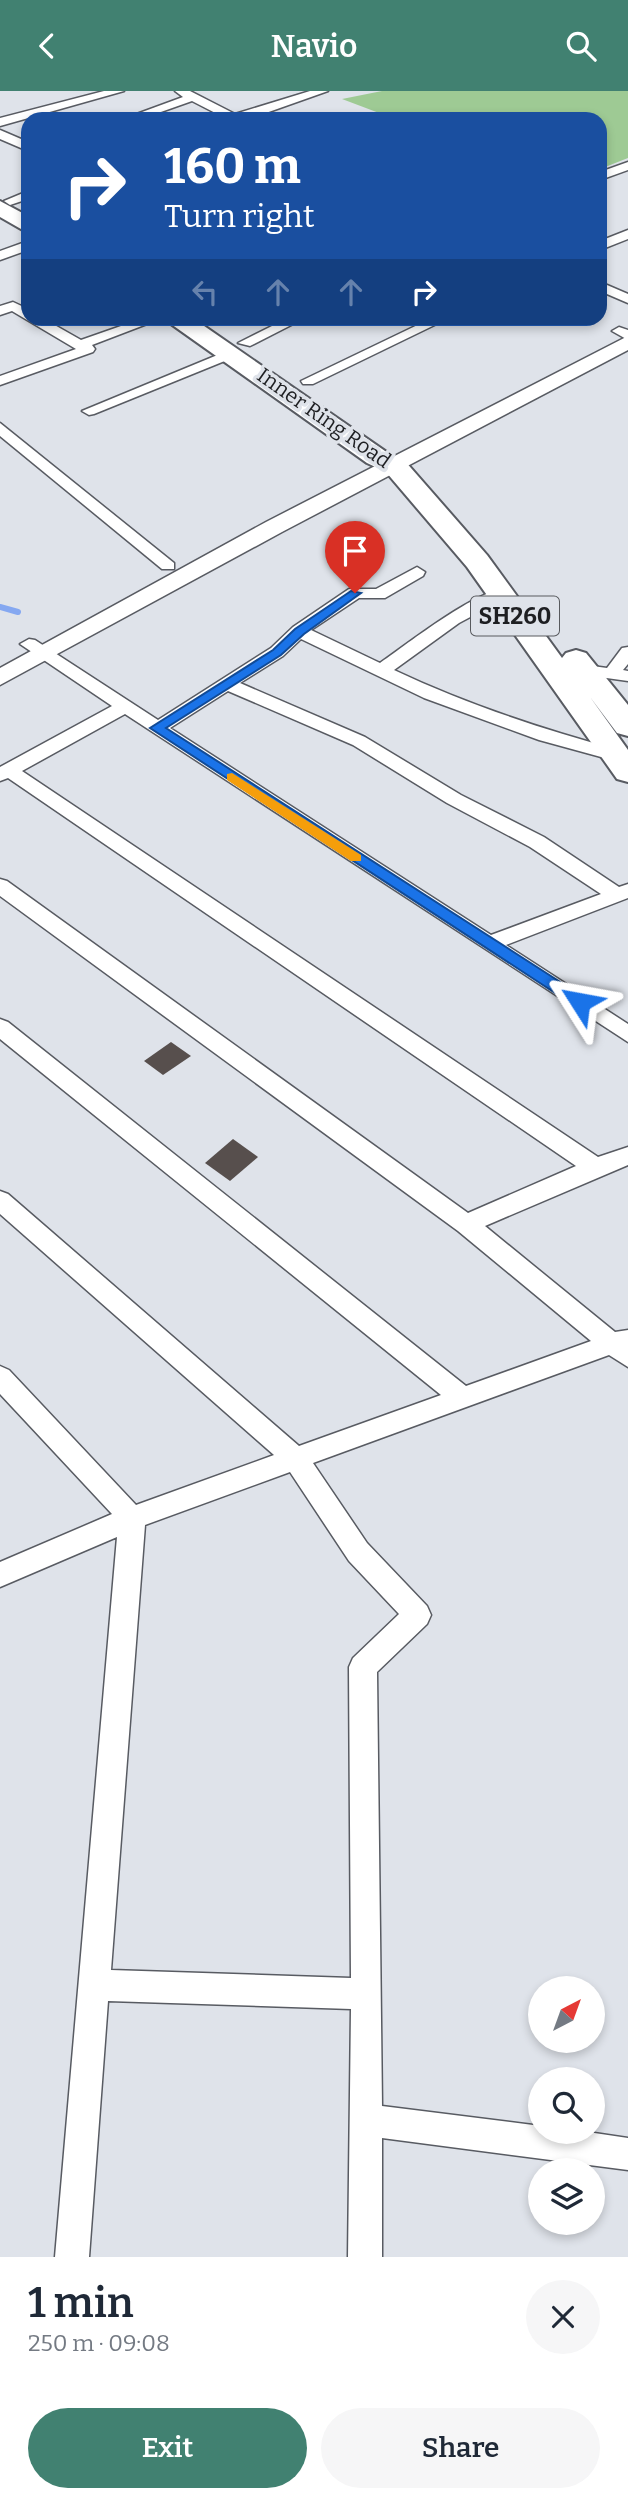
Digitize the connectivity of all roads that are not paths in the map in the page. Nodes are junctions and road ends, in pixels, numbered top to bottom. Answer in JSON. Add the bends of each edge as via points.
{"nodes":[{"id":1,"x":118,"y":91,"type":"edge"},
{"id":2,"x":322,"y":91,"type":"edge"},
{"id":3,"x":187,"y":94,"type":"edge"},
{"id":4,"x":38,"y":112,"type":"edge"},
{"id":5,"x":146,"y":112,"type":"edge"},
{"id":6,"x":222,"y":112,"type":"edge"},
{"id":7,"x":269,"y":112,"type":"edge"},
{"id":8,"x":21,"y":116,"type":"edge"},
{"id":9,"x":0,"y":122,"type":"edge"},
{"id":10,"x":0,"y":134,"type":"edge"},
{"id":11,"x":21,"y":144,"type":"edge"},
{"id":12,"x":628,"y":166,"type":"edge"},
{"id":13,"x":607,"y":174,"type":"edge"},
{"id":14,"x":628,"y":235,"type":"edge"},
{"id":15,"x":607,"y":243,"type":"edge"},
{"id":16,"x":21,"y":248,"type":"edge"},
{"id":17,"x":0,"y":256,"type":"edge"},
{"id":18,"x":607,"y":289,"type":"edge"},
{"id":19,"x":628,"y":299,"type":"edge"},
{"id":20,"x":0,"y":311,"type":"edge"},
{"id":21,"x":21,"y":311,"type":"edge"},
{"id":22,"x":46,"y":326,"type":"edge"},
{"id":23,"x":133,"y":326,"type":"edge"},
{"id":24,"x":192,"y":326,"type":"edge"},
{"id":25,"x":212,"y":326,"type":"edge"},
{"id":26,"x":282,"y":326,"type":"edge"},
{"id":27,"x":425,"y":326,"type":"edge"},
{"id":28,"x":626,"y":334,"type":"edge"},
{"id":29,"x":80,"y":345,"type":"junction"},
{"id":30,"x":238,"y":348,"type":"junction"},
{"id":31,"x":0,"y":380,"type":"edge"},
{"id":32,"x":308,"y":381,"type":"junction"},
{"id":33,"x":348,"y":407,"type":"dead end"},
{"id":34,"x":89,"y":411,"type":"dead end"},
{"id":35,"x":0,"y":428,"type":"edge"},
{"id":36,"x":395,"y":451,"type":"junction"},
{"id":37,"x":417,"y":572,"type":"dead end"},
{"id":38,"x":174,"y":573,"type":"junction"},
{"id":39,"x":500,"y":594,"type":"junction"},
{"id":40,"x":299,"y":631,"type":"junction"},
{"id":41,"x":37,"y":649,"type":"junction"},
{"id":42,"x":628,"y":652,"type":"edge"},
{"id":43,"x":0,"y":660,"type":"edge"},
{"id":44,"x":585,"y":670,"type":"junction"},
{"id":45,"x":381,"y":671,"type":"junction"},
{"id":46,"x":620,"y":674,"type":"edge"},
{"id":47,"x":0,"y":678,"type":"edge"},
{"id":48,"x":228,"y":684,"type":"junction"},
{"id":49,"x":123,"y":708,"type":"junction"},
{"id":50,"x":628,"y":726,"type":"edge"},
{"id":51,"x":157,"y":728,"type":"junction"},
{"id":52,"x":620,"y":763,"type":"edge"},
{"id":53,"x":5,"y":773,"type":"edge"},
{"id":54,"x":0,"y":886,"type":"edge"},
{"id":55,"x":623,"y":893,"type":"edge"},
{"id":56,"x":492,"y":943,"type":"junction"},
{"id":57,"x":628,"y":1010,"type":"edge"},
{"id":58,"x":602,"y":1017,"type":"junction"},
{"id":59,"x":0,"y":1027,"type":"edge"},
{"id":60,"x":628,"y":1034,"type":"edge"},
{"id":61,"x":628,"y":1156,"type":"edge"},
{"id":62,"x":595,"y":1167,"type":"junction"},
{"id":63,"x":0,"y":1200,"type":"edge"},
{"id":64,"x":466,"y":1224,"type":"junction"},
{"id":65,"x":623,"y":1347,"type":"edge"},
{"id":66,"x":0,"y":1377,"type":"edge"},
{"id":67,"x":10,"y":1395,"type":"edge"},
{"id":68,"x":461,"y":1396,"type":"junction"},
{"id":69,"x":295,"y":1458,"type":"junction"},
{"id":70,"x":132,"y":1518,"type":"junction"},
{"id":71,"x":0,"y":1575,"type":"edge"},
{"id":72,"x":95,"y":1985,"type":"junction"},
{"id":73,"x":368,"y":1994,"type":"junction"},
{"id":74,"x":368,"y":2120,"type":"junction"},
{"id":75,"x":628,"y":2154,"type":"edge"},
{"id":76,"x":72,"y":2257,"type":"edge"},
{"id":77,"x":365,"y":2257,"type":"edge"}],
"edges":[{"from":1,"to":4,"type":"street"},
{"from":2,"to":7,"type":"street"},
{"from":3,"to":5,"type":"street"},
{"from":3,"to":6,"type":"street"},
{"from":8,"to":9,"type":"street"},
{"from":10,"to":11,"type":"street"},
{"from":12,"to":13,"type":"street"},
{"from":14,"to":15,"type":"street"},
{"from":16,"to":17,"type":"street"},
{"from":18,"to":19,"type":"street"},
{"from":20,"to":21,"type":"street","via":[[13,306]]},
{"from":22,"to":29,"type":"street"},
{"from":23,"to":29,"type":"street"},
{"from":24,"to":30,"type":"highway","name":"Inner Ring Road"},
{"from":25,"to":30,"type":"highway","name":"Inner Ring Road"},
{"from":26,"to":30,"type":"street"},
{"from":27,"to":32,"type":"street"},
{"from":28,"to":36,"type":"street"},
{"from":29,"to":31,"type":"street","via":[[88,349]]},
{"from":30,"to":32,"type":"highway","name":"Inner Ring Road"},
{"from":30,"to":34,"type":"street"},
{"from":30,"to":36,"type":"highway","name":"Inner Ring Road"},
{"from":32,"to":33,"type":"highway","name":"Inner Ring Road"},
{"from":35,"to":38,"type":"street"},
{"from":36,"to":38,"type":"street","via":[[274,527]]},
{"from":36,"to":39,"type":"highway","name":"Inner Ring Road","number":"SH260"},
{"from":36,"to":44,"type":"highway","name":"Inner Ring Road","via":[[424,462],[478,538]]},
{"from":37,"to":40,"type":"street","via":[[379,594],[355,593]]},
{"from":38,"to":41,"type":"street"},
{"from":39,"to":45,"type":"street","via":[[453,619]]},
{"from":39,"to":52,"type":"highway","name":"Inner Ring Road","number":"SH260"},
{"from":40,"to":45,"type":"street"},
{"from":40,"to":48,"type":"street","via":[[277,652]]},
{"from":41,"to":43,"type":"street"},
{"from":41,"to":47,"type":"street"},
{"from":41,"to":49,"type":"street"},
{"from":42,"to":46,"type":"street"},
{"from":44,"to":46,"type":"street"},
{"from":44,"to":50,"type":"highway","name":"Inner Ring Road"},
{"from":45,"to":52,"type":"street","via":[[430,694]]},
{"from":48,"to":51,"type":"street"},
{"from":48,"to":55,"type":"street","via":[[359,741]]},
{"from":49,"to":51,"type":"street"},
{"from":49,"to":53,"type":"street"},
{"from":51,"to":56,"type":"street"},
{"from":53,"to":62,"type":"street"},
{"from":54,"to":64,"type":"street"},
{"from":55,"to":56,"type":"street"},
{"from":56,"to":58,"type":"street"},
{"from":57,"to":58,"type":"street"},
{"from":58,"to":60,"type":"street"},
{"from":59,"to":68,"type":"street"},
{"from":61,"to":62,"type":"street"},
{"from":62,"to":64,"type":"street"},
{"from":63,"to":69,"type":"street"},
{"from":64,"to":65,"type":"street"},
{"from":65,"to":68,"type":"street"},
{"from":66,"to":67,"type":"street"},
{"from":67,"to":70,"type":"street"},
{"from":68,"to":69,"type":"street"},
{"from":69,"to":70,"type":"street"},
{"from":69,"to":73,"type":"street","via":[[358,1552],[417,1615],[363,1667]]},
{"from":70,"to":71,"type":"street"},
{"from":70,"to":72,"type":"street"},
{"from":72,"to":73,"type":"street"},
{"from":72,"to":76,"type":"street"},
{"from":73,"to":74,"type":"street"},
{"from":74,"to":75,"type":"street"},
{"from":74,"to":77,"type":"street"}]}
